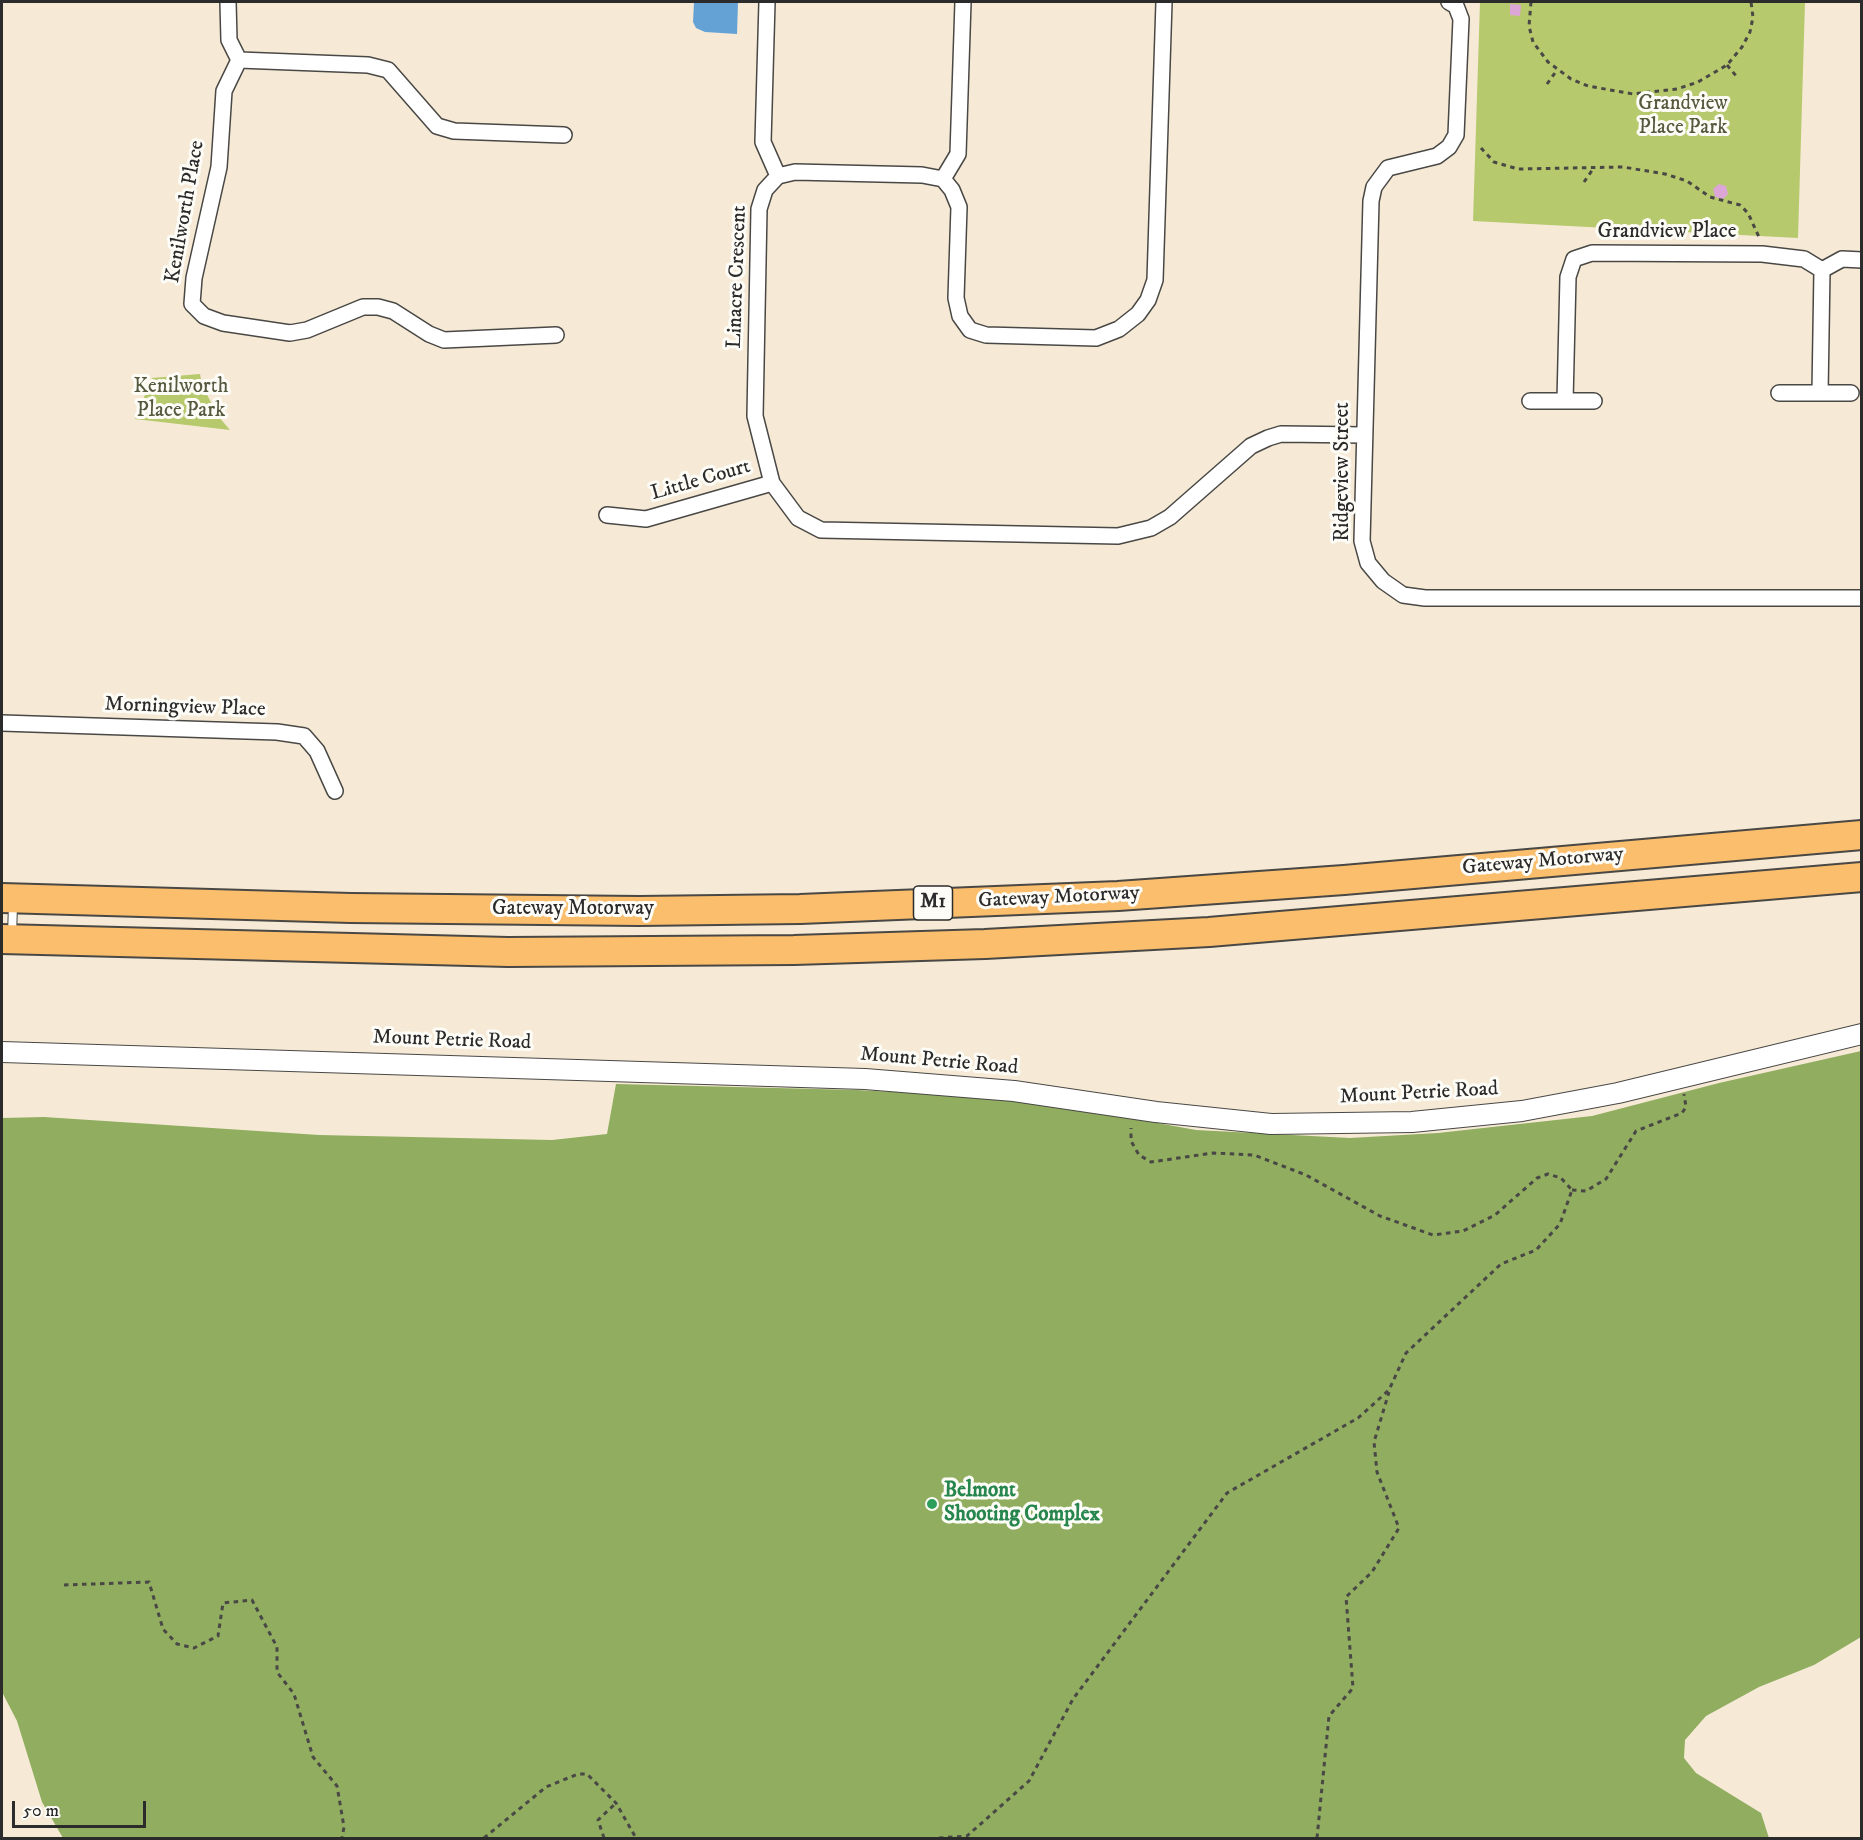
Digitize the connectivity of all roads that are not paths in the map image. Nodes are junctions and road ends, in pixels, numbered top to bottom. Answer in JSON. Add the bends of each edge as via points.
{"nodes":[{"id":1,"x":228,"y":2,"type":"edge"},
{"id":2,"x":767,"y":2,"type":"edge"},
{"id":3,"x":963,"y":2,"type":"edge"},
{"id":4,"x":1164,"y":2,"type":"edge"},
{"id":5,"x":1449,"y":2,"type":"edge"},
{"id":6,"x":239,"y":60,"type":"junction"},
{"id":7,"x":564,"y":135,"type":"dead end"},
{"id":8,"x":778,"y":176,"type":"junction"},
{"id":9,"x":943,"y":179,"type":"junction"},
{"id":10,"x":1862,"y":260,"type":"edge"},
{"id":11,"x":1822,"y":270,"type":"junction"},
{"id":12,"x":556,"y":335,"type":"dead end"},
{"id":13,"x":1779,"y":393,"type":"dead end"},
{"id":14,"x":1820,"y":393,"type":"junction"},
{"id":15,"x":1851,"y":393,"type":"dead end"},
{"id":16,"x":1530,"y":401,"type":"dead end"},
{"id":17,"x":1565,"y":401,"type":"junction"},
{"id":18,"x":1594,"y":401,"type":"dead end"},
{"id":19,"x":1363,"y":435,"type":"junction"},
{"id":20,"x":772,"y":483,"type":"junction"},
{"id":21,"x":607,"y":515,"type":"dead end"},
{"id":22,"x":1862,"y":597,"type":"edge"},
{"id":23,"x":2,"y":723,"type":"edge"},
{"id":24,"x":335,"y":791,"type":"dead end"},
{"id":25,"x":1862,"y":835,"type":"edge"},
{"id":26,"x":1862,"y":877,"type":"edge"},
{"id":27,"x":8,"y":898,"type":"edge"},
{"id":28,"x":7,"y":939,"type":"edge"},
{"id":29,"x":1862,"y":1034,"type":"edge"},
{"id":30,"x":2,"y":1052,"type":"edge"}],
"edges":[{"from":1,"to":6,"type":"street","via":[[229,40]]},
{"from":2,"to":8,"type":"street","via":[[763,142]]},
{"from":3,"to":9,"type":"street","via":[[958,154]]},
{"from":4,"to":9,"type":"street","via":[[1155,280],[1138,314],[1119,329],[1096,338],[986,335],[970,330],[960,316],[956,298],[959,207]]},
{"from":5,"to":19,"type":"street","name":"Ridgeview Street","via":[[1456,6],[1461,19],[1456,135],[1437,156],[1388,168],[1374,187],[1371,201]]},
{"from":6,"to":7,"type":"street","via":[[388,70],[437,126],[454,131]]},
{"from":6,"to":12,"type":"street","name":"Kenilworth Place","via":[[224,91],[219,167],[194,278],[192,304],[204,316],[223,323],[290,333],[363,308],[378,307],[393,311],[444,340]]},
{"from":8,"to":9,"type":"street","via":[[795,172],[922,175]]},
{"from":8,"to":20,"type":"street","name":"Linacre Crescent","via":[[765,190],[759,209],[754,416]]},
{"from":10,"to":11,"type":"street","via":[[1842,259]]},
{"from":11,"to":14,"type":"street"},
{"from":11,"to":17,"type":"street","name":"Grandview Place","via":[[1804,259],[1762,254],[1592,253],[1574,259],[1568,277]]},
{"from":13,"to":14,"type":"street"},
{"from":14,"to":15,"type":"street"},
{"from":16,"to":17,"type":"street"},
{"from":17,"to":18,"type":"street"},
{"from":19,"to":20,"type":"street","name":"Linacre Crescent","via":[[1281,434],[1268,438],[1251,446],[1170,517],[1151,528],[1118,536],[821,530],[798,518]]},
{"from":19,"to":22,"type":"street","name":"Ridgeview Street","via":[[1362,541],[1368,563],[1383,581],[1403,595]]},
{"from":20,"to":21,"type":"street","name":"Little Court","via":[[646,519]]},
{"from":23,"to":24,"type":"street","name":"Morningview Place","via":[[304,736],[317,751]]},
{"from":25,"to":27,"type":"highway","name":"Gateway Motorway","number":"M1","via":[[1166,893],[800,909],[422,909]]},
{"from":26,"to":28,"type":"highway","name":"Gateway Motorway","number":"M1","via":[[1244,930],[985,944],[508,952]]},
{"from":27,"to":28,"type":"lane"},
{"from":29,"to":30,"type":"street","name":"Mount Petrie Road","via":[[1618,1093],[1522,1111],[1412,1122],[1271,1124],[1014,1091],[865,1079]]}]}
